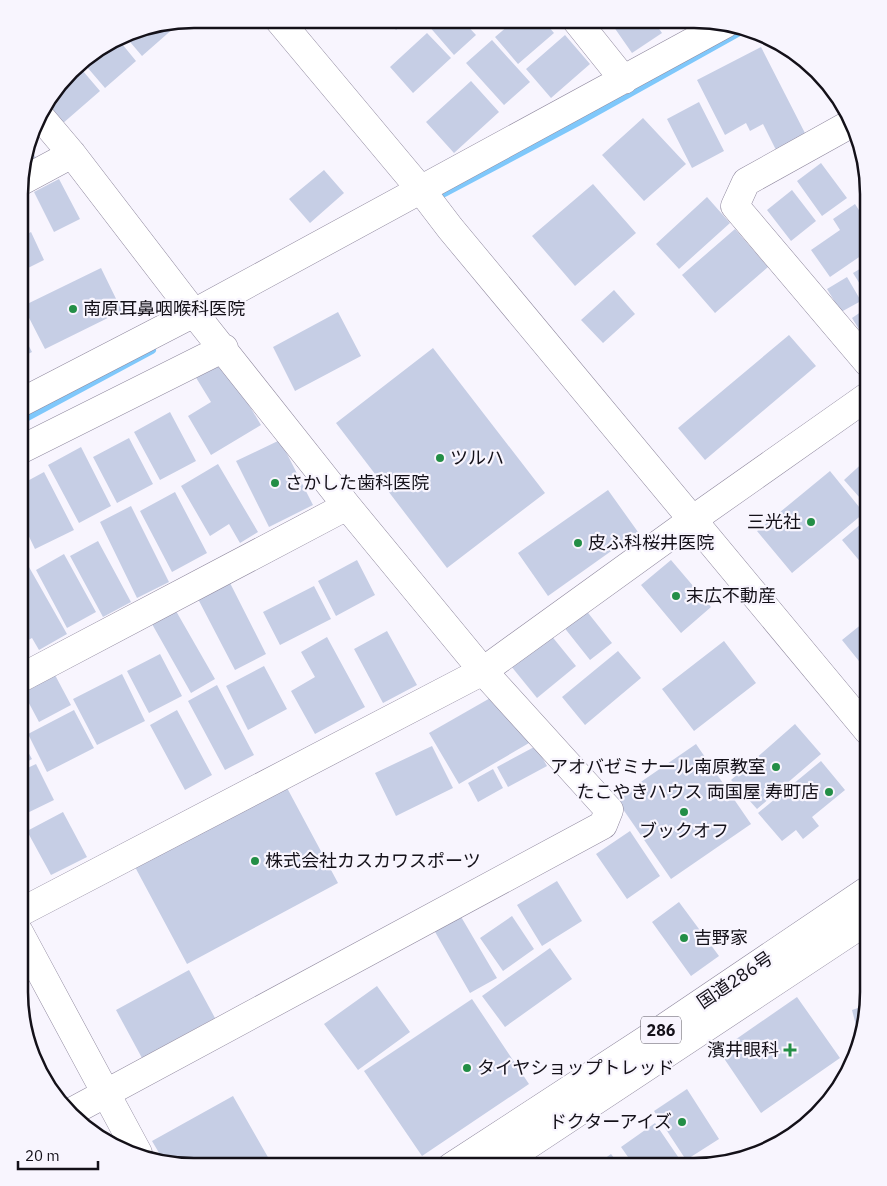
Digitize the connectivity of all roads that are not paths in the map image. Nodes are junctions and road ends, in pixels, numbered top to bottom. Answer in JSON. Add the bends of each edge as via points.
{"nodes":[{"id":1,"x":286,"y":28,"type":"edge"},
{"id":2,"x":582,"y":28,"type":"edge"},
{"id":3,"x":716,"y":29,"type":"edge"},
{"id":4,"x":624,"y":80,"type":"junction"},
{"id":5,"x":44,"y":121,"type":"edge"},
{"id":6,"x":845,"y":127,"type":"edge"},
{"id":7,"x":72,"y":154,"type":"junction"},
{"id":8,"x":29,"y":177,"type":"edge"},
{"id":9,"x":421,"y":190,"type":"junction"},
{"id":10,"x":194,"y":313,"type":"junction"},
{"id":11,"x":224,"y":348,"type":"junction"},
{"id":12,"x":860,"y":353,"type":"edge"},
{"id":13,"x":28,"y":399,"type":"edge"},
{"id":14,"x":860,"y":402,"type":"edge"},
{"id":15,"x":28,"y":446,"type":"edge"},
{"id":16,"x":347,"y":506,"type":"junction"},
{"id":17,"x":692,"y":520,"type":"junction"},
{"id":18,"x":483,"y":671,"type":"junction"},
{"id":19,"x":28,"y":673,"type":"edge"},
{"id":20,"x":859,"y":721,"type":"edge"},
{"id":21,"x":859,"y":896,"type":"edge"},
{"id":22,"x":28,"y":908,"type":"edge"},
{"id":23,"x":859,"y":926,"type":"edge"},
{"id":24,"x":28,"y":948,"type":"edge"},
{"id":25,"x":107,"y":1093,"type":"junction"},
{"id":26,"x":76,"y":1109,"type":"edge"},
{"id":27,"x":135,"y":1148,"type":"edge"},
{"id":28,"x":465,"y":1158,"type":"edge"},
{"id":29,"x":509,"y":1158,"type":"edge"}],
"edges":[{"from":1,"to":9,"type":"main road"},
{"from":2,"to":4,"type":"main road"},
{"from":3,"to":4,"type":"main road"},
{"from":4,"to":9,"type":"main road"},
{"from":5,"to":7,"type":"main road"},
{"from":6,"to":12,"type":"main road","via":[[746,182],[735,206]]},
{"from":7,"to":8,"type":"main road"},
{"from":7,"to":10,"type":"main road"},
{"from":9,"to":10,"type":"main road"},
{"from":9,"to":17,"type":"main road"},
{"from":10,"to":11,"type":"main road"},
{"from":10,"to":13,"type":"main road"},
{"from":11,"to":15,"type":"main road"},
{"from":11,"to":16,"type":"main road"},
{"from":14,"to":17,"type":"main road"},
{"from":16,"to":18,"type":"main road"},
{"from":16,"to":19,"type":"main road"},
{"from":17,"to":18,"type":"main road"},
{"from":17,"to":20,"type":"main road"},
{"from":18,"to":22,"type":"main road"},
{"from":18,"to":25,"type":"main road","via":[[608,810],[603,825]]},
{"from":21,"to":28,"type":"main road","name":"国道286号","number":"286"},
{"from":23,"to":29,"type":"main road","name":"国道286号","number":"286"},
{"from":24,"to":25,"type":"main road"},
{"from":25,"to":26,"type":"main road"},
{"from":25,"to":27,"type":"main road"}]}
